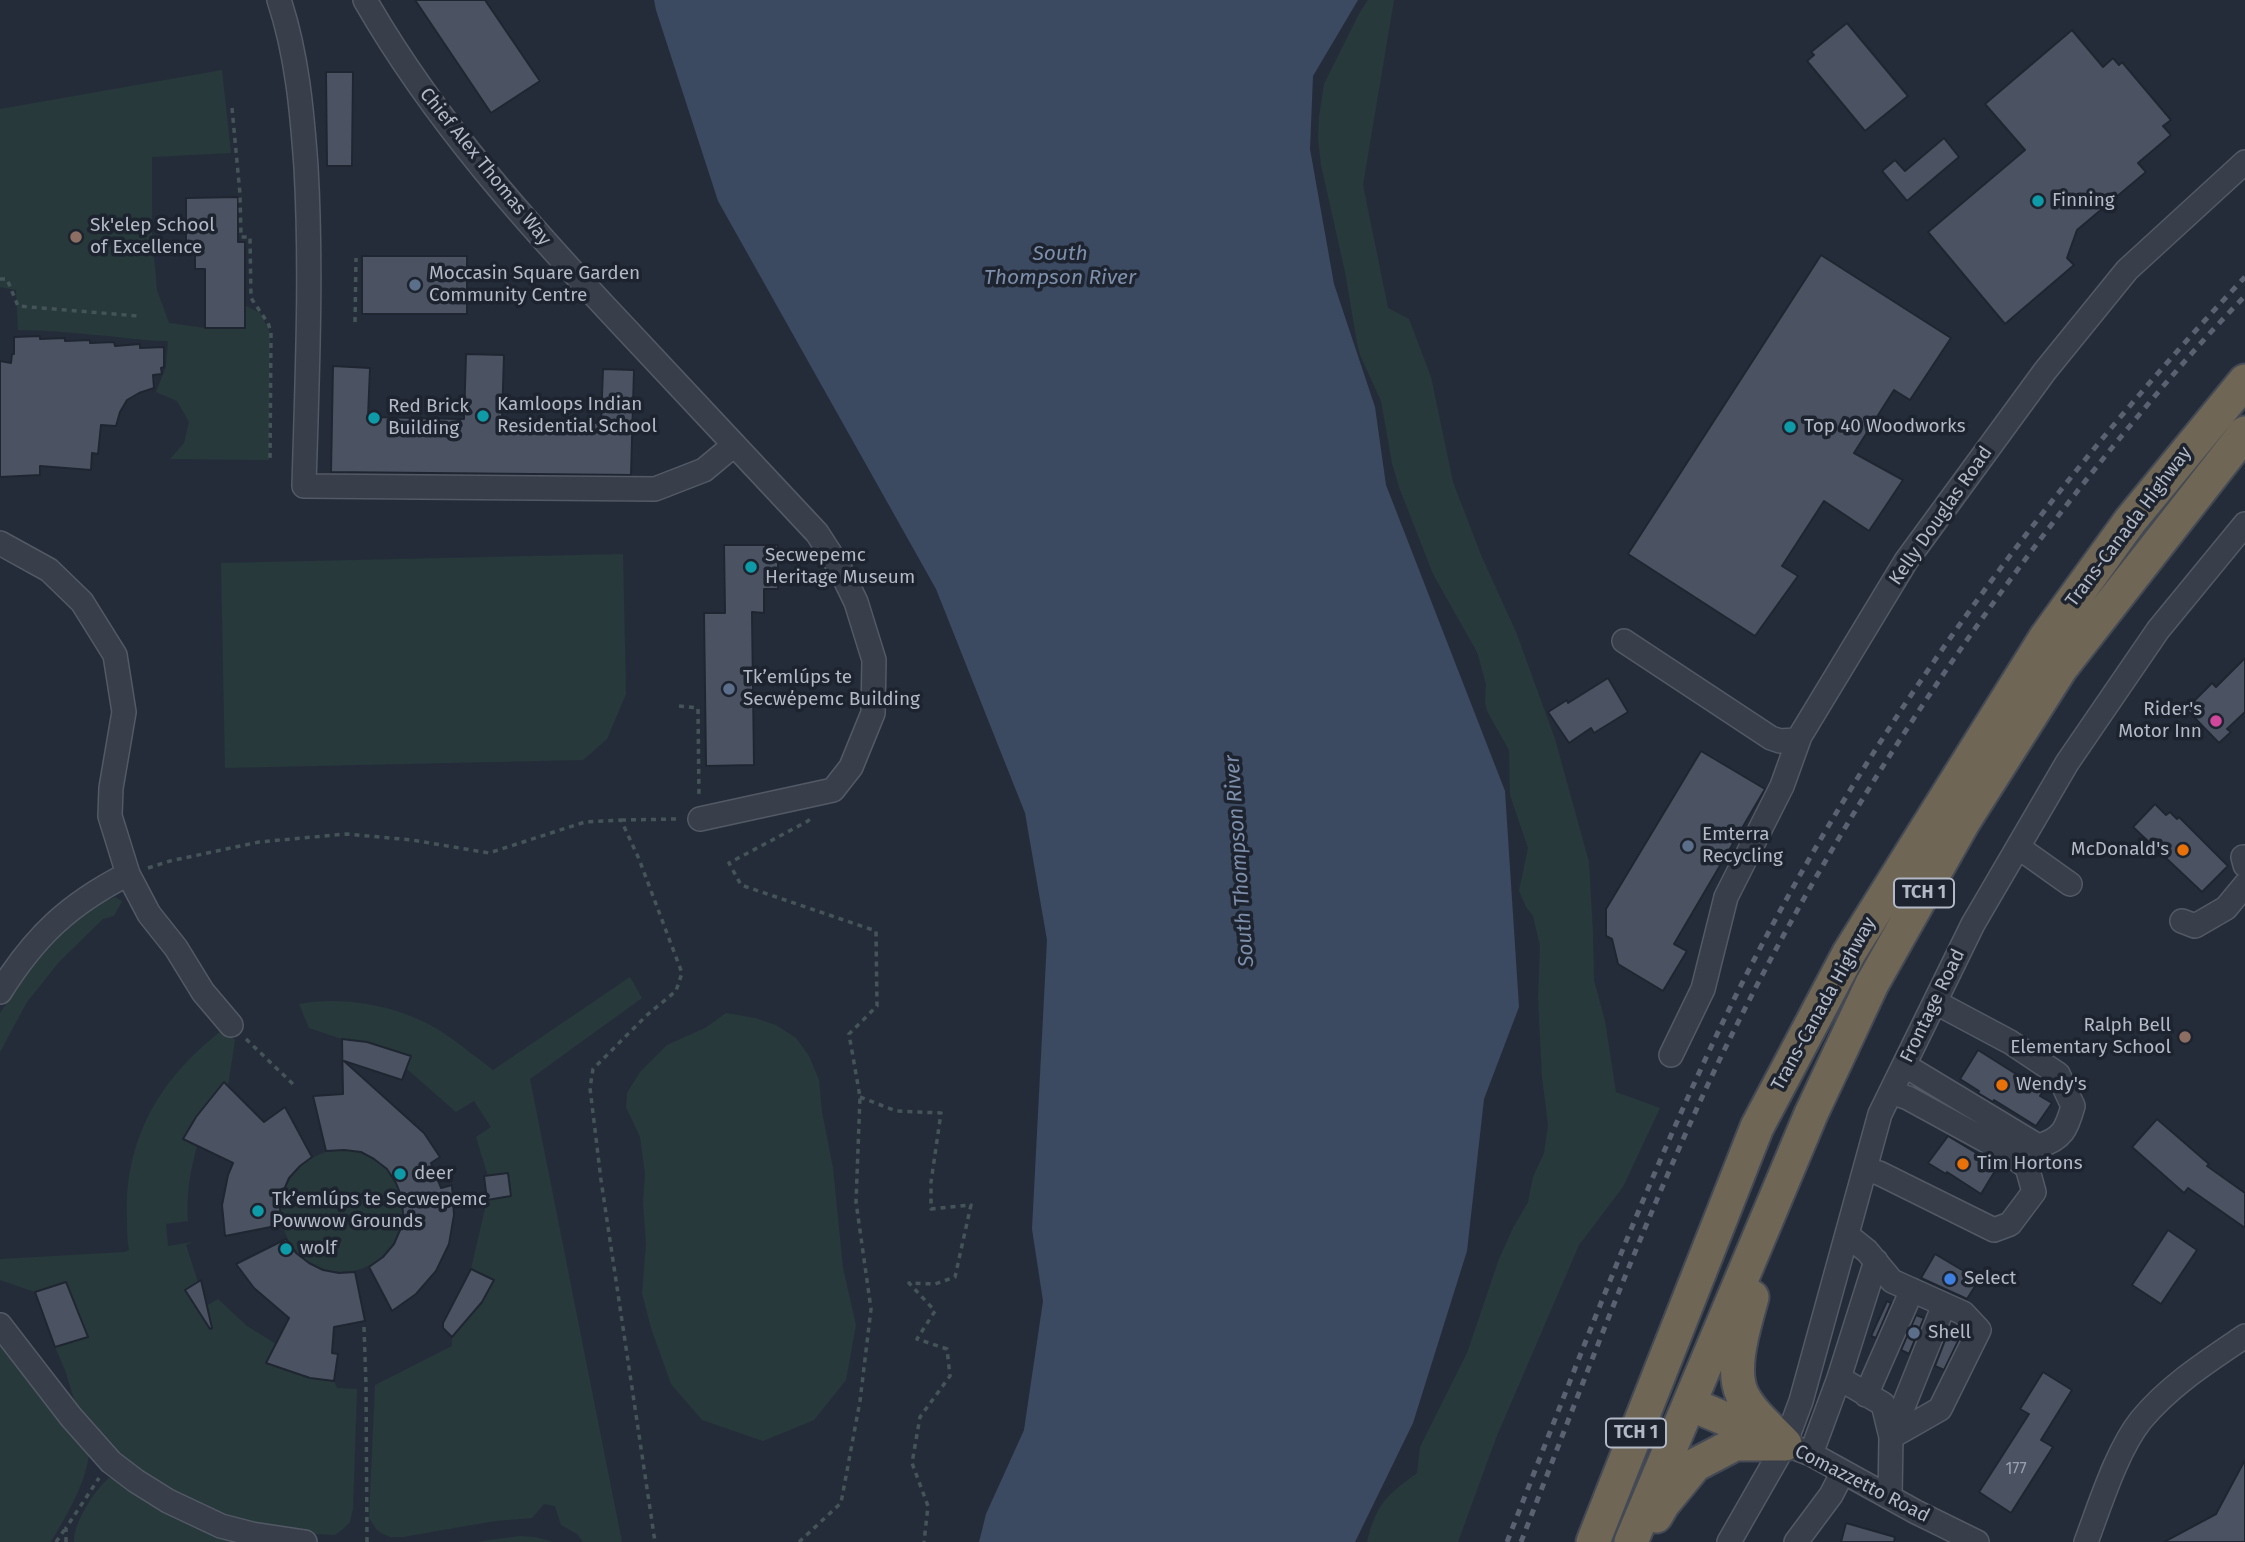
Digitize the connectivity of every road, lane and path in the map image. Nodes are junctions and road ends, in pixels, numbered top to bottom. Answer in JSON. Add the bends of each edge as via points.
{"nodes":[{"id":1,"x":279,"y":0,"type":"edge"},
{"id":2,"x":365,"y":0,"type":"edge"},
{"id":3,"x":232,"y":108,"type":"dead end"},
{"id":4,"x":2245,"y":162,"type":"edge"},
{"id":5,"x":356,"y":258,"type":"dead end"},
{"id":6,"x":0,"y":279,"type":"edge"},
{"id":7,"x":138,"y":316,"type":"dead end"},
{"id":8,"x":355,"y":322,"type":"dead end"},
{"id":9,"x":2245,"y":381,"type":"edge"},
{"id":10,"x":2245,"y":433,"type":"edge"},
{"id":11,"x":734,"y":445,"type":"junction"},
{"id":12,"x":270,"y":462,"type":"dead end"},
{"id":13,"x":2245,"y":524,"type":"edge"},
{"id":14,"x":0,"y":543,"type":"edge"},
{"id":15,"x":1624,"y":641,"type":"dead end"},
{"id":16,"x":679,"y":706,"type":"dead end"},
{"id":17,"x":1800,"y":736,"type":"junction"},
{"id":18,"x":833,"y":790,"type":"junction"},
{"id":19,"x":700,"y":818,"type":"junction"},
{"id":20,"x":621,"y":820,"type":"junction"},
{"id":21,"x":2018,"y":847,"type":"junction"},
{"id":22,"x":128,"y":874,"type":"junction"},
{"id":23,"x":2070,"y":884,"type":"dead end"},
{"id":24,"x":2245,"y":885,"type":"edge"},
{"id":25,"x":2182,"y":920,"type":"dead end"},
{"id":26,"x":0,"y":992,"type":"edge"},
{"id":27,"x":1935,"y":1002,"type":"junction"},
{"id":28,"x":231,"y":1025,"type":"joint"},
{"id":29,"x":1671,"y":1055,"type":"dead end"},
{"id":30,"x":1904,"y":1065,"type":"junction"},
{"id":31,"x":295,"y":1086,"type":"dead end"},
{"id":32,"x":1891,"y":1092,"type":"junction"},
{"id":33,"x":860,"y":1097,"type":"junction"},
{"id":34,"x":1811,"y":1114,"type":"junction"},
{"id":35,"x":1865,"y":1170,"type":"junction"},
{"id":36,"x":1847,"y":1235,"type":"junction"},
{"id":37,"x":1876,"y":1261,"type":"junction"},
{"id":38,"x":1912,"y":1290,"type":"junction"},
{"id":39,"x":1944,"y":1305,"type":"junction"},
{"id":40,"x":1679,"y":1324,"type":"junction"},
{"id":41,"x":0,"y":1325,"type":"edge"},
{"id":42,"x":364,"y":1327,"type":"dead end"},
{"id":43,"x":2245,"y":1336,"type":"edge"},
{"id":44,"x":1839,"y":1378,"type":"junction"},
{"id":45,"x":1867,"y":1395,"type":"junction"},
{"id":46,"x":1690,"y":1404,"type":"junction"},
{"id":47,"x":1891,"y":1437,"type":"junction"},
{"id":48,"x":1798,"y":1449,"type":"junction"},
{"id":49,"x":111,"y":1462,"type":"junction"},
{"id":50,"x":1843,"y":1472,"type":"junction"},
{"id":51,"x":1890,"y":1497,"type":"junction"},
{"id":52,"x":66,"y":1528,"type":"junction"},
{"id":53,"x":56,"y":1542,"type":"edge"},
{"id":54,"x":66,"y":1542,"type":"edge"},
{"id":55,"x":305,"y":1542,"type":"edge"},
{"id":56,"x":367,"y":1542,"type":"edge"},
{"id":57,"x":655,"y":1542,"type":"edge"},
{"id":58,"x":799,"y":1542,"type":"edge"},
{"id":59,"x":924,"y":1542,"type":"edge"},
{"id":60,"x":1592,"y":1542,"type":"edge"},
{"id":61,"x":1631,"y":1542,"type":"edge"},
{"id":62,"x":1642,"y":1542,"type":"edge"},
{"id":63,"x":1729,"y":1542,"type":"edge"},
{"id":64,"x":1796,"y":1542,"type":"edge"},
{"id":65,"x":1977,"y":1542,"type":"edge"},
{"id":66,"x":2086,"y":1542,"type":"edge"}],
"edges":[{"from":1,"to":11,"type":"street","via":[[289,29],[302,114],[309,226],[304,486],[655,489],[704,470]]},
{"from":2,"to":11,"type":"street","name":"Chief Alex Thomas Way","via":[[439,115],[530,226]]},
{"from":3,"to":12,"type":"path","via":[[242,237],[250,237],[251,298],[271,332]]},
{"from":4,"to":17,"type":"street","name":"Kelly Douglas Road","via":[[2127,270],[2045,370],[1906,561]]},
{"from":5,"to":8,"type":"path"},
{"from":6,"to":7,"type":"path","via":[[7,279],[18,306]]},
{"from":9,"to":40,"type":"highway","name":"Trans-Canada Highway","number":"TCH 1","via":[[2130,521],[2046,637],[1849,953],[1757,1127]]},
{"from":10,"to":34,"type":"highway","name":"Trans-Canada Highway","number":"TCH 1","via":[[2054,679],[1964,821],[1872,984]]},
{"from":11,"to":18,"type":"street","name":"Chief Alex Thomas Way","via":[[817,533],[856,603],[874,660],[873,713],[851,767]]},
{"from":13,"to":21,"type":"street","name":"Frontage Road","via":[[2158,630],[2067,763]]},
{"from":14,"to":22,"type":"street","via":[[49,570],[82,603],[115,655],[124,712],[110,817]]},
{"from":15,"to":17,"type":"street","via":[[1771,738],[1790,741]]},
{"from":16,"to":19,"type":"path","via":[[698,708]]},
{"from":17,"to":29,"type":"street","name":"Kelly Douglas Road","via":[[1782,786],[1726,897],[1703,989]]},
{"from":18,"to":19,"type":"street"},
{"from":18,"to":33,"type":"path","via":[[808,821],[729,863],[741,886],[876,932],[877,1006],[849,1034]]},
{"from":19,"to":20,"type":"path"},
{"from":20,"to":22,"type":"path","via":[[585,822],[489,853],[346,834],[259,842]]},
{"from":20,"to":57,"type":"path","via":[[682,973],[676,991],[593,1069],[590,1088]]},
{"from":21,"to":23,"type":"street"},
{"from":21,"to":27,"type":"street","name":"Frontage Road"},
{"from":22,"to":26,"type":"street","via":[[98,890],[43,934]]},
{"from":22,"to":28,"type":"street","via":[[202,992]]},
{"from":24,"to":25,"type":"street","via":[[2225,908],[2195,926]]},
{"from":27,"to":30,"type":"street","name":"Frontage Road"},
{"from":27,"to":30,"type":"street","via":[[2058,1074],[2074,1106],[2068,1126],[2053,1142],[2038,1146]]},
{"from":28,"to":31,"type":"path"},
{"from":30,"to":32,"type":"street","name":"Frontage Road"},
{"from":32,"to":35,"type":"street","name":"Frontage Road"},
{"from":32,"to":35,"type":"street","via":[[2005,1150],[2027,1167],[2034,1192],[2010,1224],[1994,1230]]},
{"from":33,"to":58,"type":"path","via":[[856,1202],[871,1309],[860,1401],[841,1503]]},
{"from":33,"to":59,"type":"path","via":[[896,1111],[942,1113],[931,1209],[971,1205],[955,1276],[935,1283],[909,1283],[935,1311],[916,1339],[947,1349],[950,1376],[920,1417],[912,1462],[929,1506]]},
{"from":34,"to":46,"type":"highway","name":"Trans-Canada Highway","number":"TCH 1"},
{"from":34,"to":48,"type":"highway","via":[[1762,1259],[1737,1376],[1752,1410]]},
{"from":35,"to":36,"type":"street","name":"Frontage Road"},
{"from":36,"to":37,"type":"street"},
{"from":36,"to":48,"type":"street","name":"Frontage Road","via":[[1801,1401]]},
{"from":37,"to":38,"type":"street","via":[[1892,1281]]},
{"from":37,"to":44,"type":"street"},
{"from":38,"to":39,"type":"street"},
{"from":38,"to":45,"type":"street"},
{"from":39,"to":47,"type":"street"},
{"from":39,"to":47,"type":"street","via":[[1963,1313],[1979,1330],[1940,1409]]},
{"from":40,"to":46,"type":"highway"},
{"from":40,"to":60,"type":"highway","name":"Trans-Canada Highway","number":"TCH 1"},
{"from":41,"to":49,"type":"street"},
{"from":42,"to":56,"type":"path"},
{"from":43,"to":66,"type":"street","via":[[2188,1375],[2141,1421],[2116,1463]]},
{"from":44,"to":45,"type":"street"},
{"from":44,"to":48,"type":"street"},
{"from":45,"to":47,"type":"street","via":[[1883,1404]]},
{"from":46,"to":48,"type":"highway"},
{"from":46,"to":61,"type":"highway","name":"Trans-Canada Highway","number":"TCH 1"},
{"from":47,"to":51,"type":"street"},
{"from":48,"to":50,"type":"street","name":"Comazzetto Road"},
{"from":48,"to":62,"type":"highway","via":[[1735,1444],[1695,1465],[1663,1504]]},
{"from":48,"to":63,"type":"street","name":"Frontage Road"},
{"from":49,"to":52,"type":"path"},
{"from":49,"to":55,"type":"street","via":[[168,1501],[221,1526]]},
{"from":50,"to":51,"type":"street","name":"Comazzetto Road"},
{"from":50,"to":64,"type":"street"},
{"from":51,"to":65,"type":"street","name":"Comazzetto Road"},
{"from":52,"to":53,"type":"path"},
{"from":52,"to":54,"type":"path"}]}
